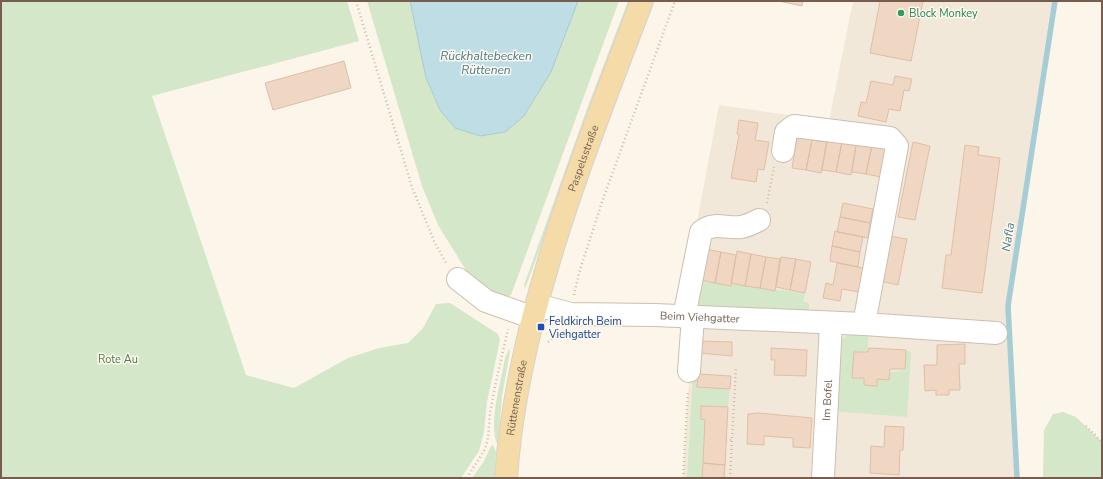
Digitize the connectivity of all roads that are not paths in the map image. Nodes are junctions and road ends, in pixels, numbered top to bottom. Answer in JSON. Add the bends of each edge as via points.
{"nodes":[{"id":1,"x":642,"y":1,"type":"edge"},
{"id":2,"x":783,"y":151,"type":"road end"},
{"id":3,"x":759,"y":220,"type":"road end"},
{"id":4,"x":458,"y":279,"type":"road end"},
{"id":5,"x":535,"y":311,"type":"junction"},
{"id":6,"x":688,"y":317,"type":"junction"},
{"id":7,"x":831,"y":323,"type":"junction"},
{"id":8,"x":864,"y":324,"type":"junction"},
{"id":9,"x":996,"y":333,"type":"dead end"},
{"id":10,"x":689,"y":371,"type":"road end"},
{"id":11,"x":506,"y":478,"type":"edge"},
{"id":12,"x":823,"y":478,"type":"edge"}],
"edges":[{"from":1,"to":5,"type":"main road","name":"Paspelsstraße","via":[[574,186],[544,275]]},
{"from":2,"to":8,"type":"street","via":[[786,132],[794,126],[890,138],[897,146]]},
{"from":3,"to":6,"type":"street","via":[[740,227],[714,225],[701,232]]},
{"from":4,"to":5,"type":"street","name":"Beim Viehgatter","via":[[486,301]]},
{"from":5,"to":6,"type":"street","name":"Beim Viehgatter"},
{"from":5,"to":11,"type":"main road","name":"Rüttenenstraße","via":[[519,376]]},
{"from":6,"to":7,"type":"street","name":"Beim Viehgatter"},
{"from":6,"to":10,"type":"street"},
{"from":7,"to":8,"type":"street","name":"Beim Viehgatter"},
{"from":7,"to":12,"type":"street","name":"Im Bofel"},
{"from":8,"to":9,"type":"street","name":"Beim Viehgatter"}]}
